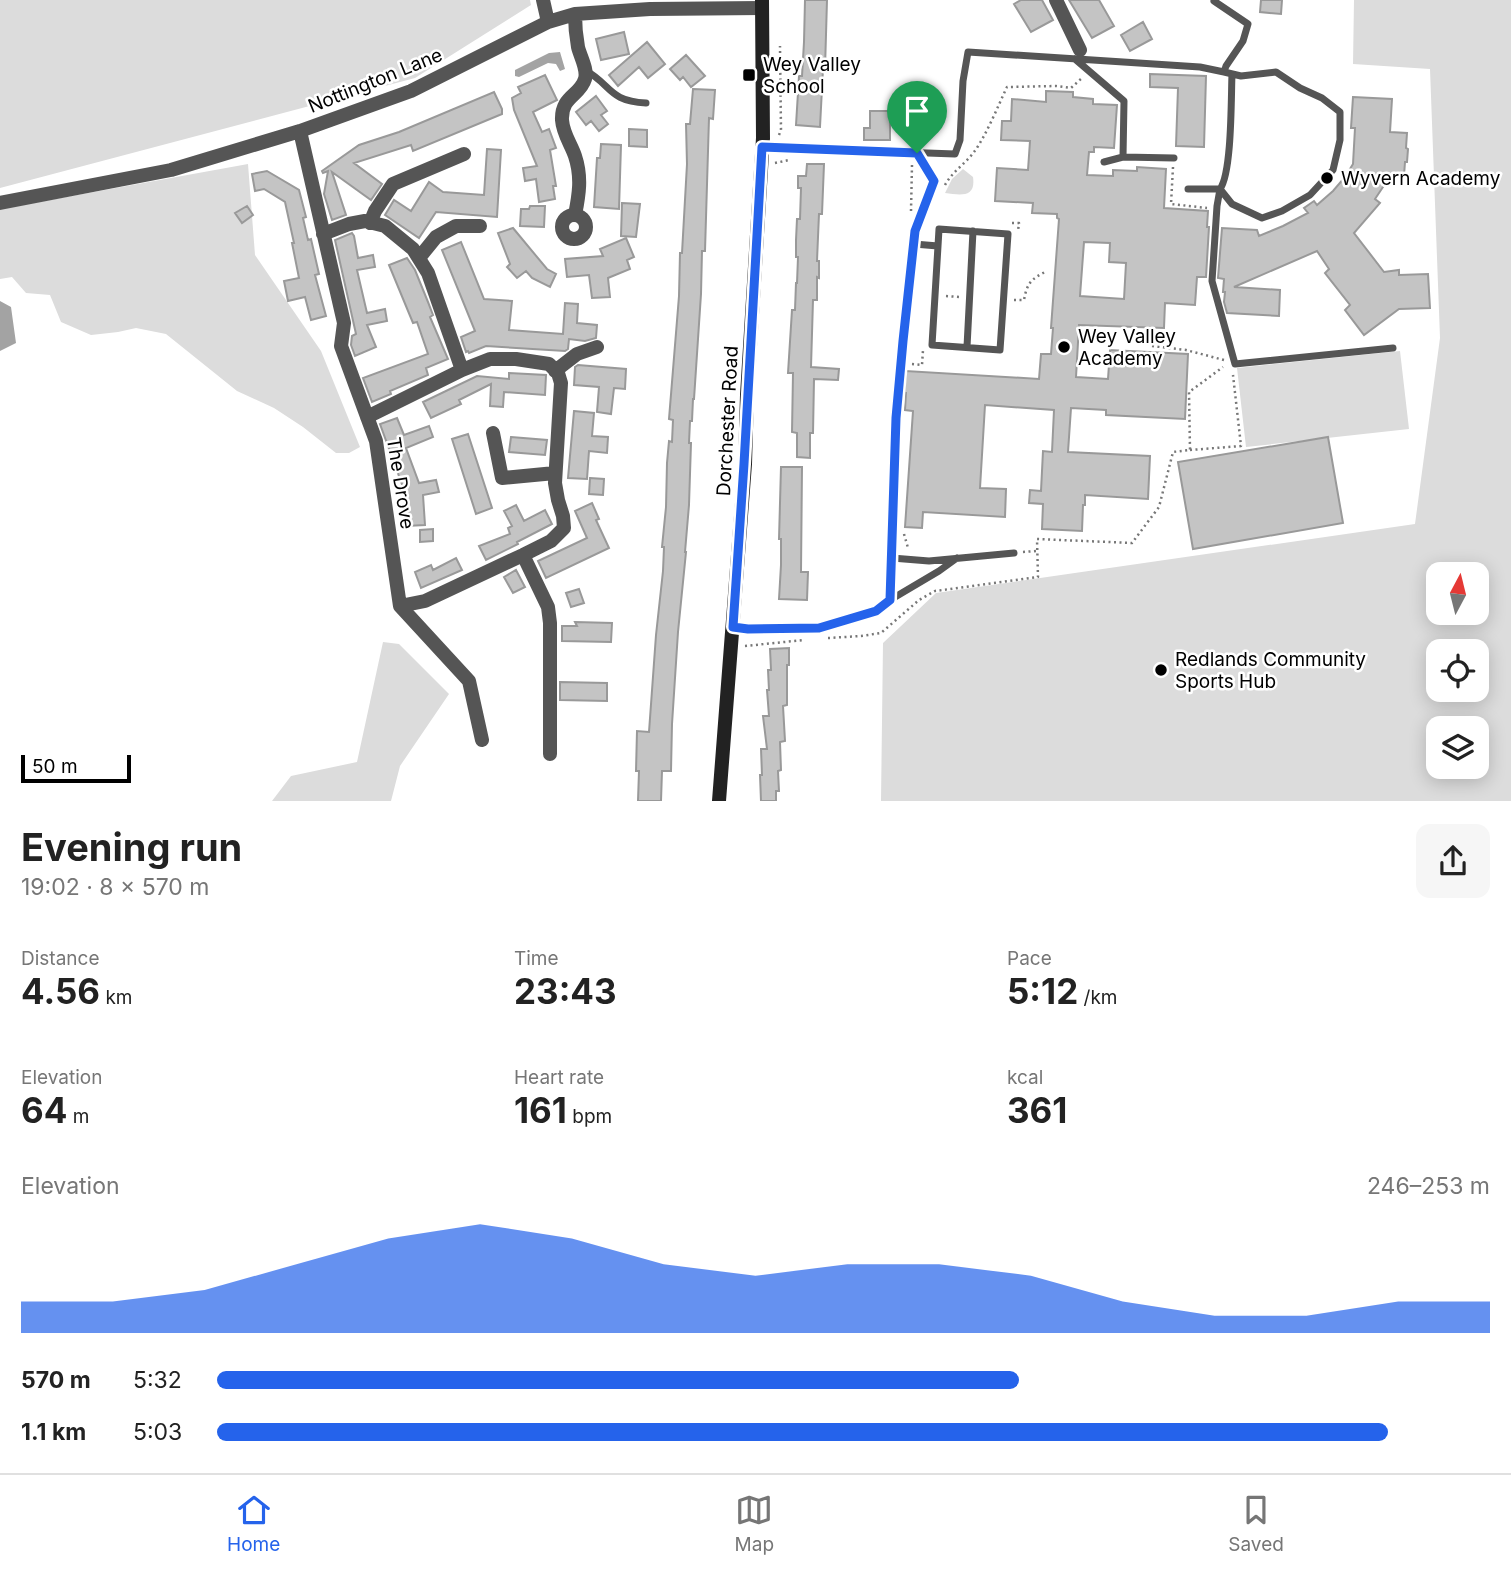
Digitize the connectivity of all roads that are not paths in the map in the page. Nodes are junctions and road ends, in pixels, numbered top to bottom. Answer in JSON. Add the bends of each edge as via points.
{"nodes":[{"id":1,"x":544,"y":0,"type":"edge"},
{"id":2,"x":1056,"y":0,"type":"edge"},
{"id":3,"x":1214,"y":1,"type":"edge"},
{"id":4,"x":762,"y":4,"type":"edge"},
{"id":5,"x":575,"y":14,"type":"junction"},
{"id":6,"x":548,"y":22,"type":"junction"},
{"id":7,"x":1078,"y":56,"type":"junction"},
{"id":8,"x":585,"y":69,"type":"junction"},
{"id":9,"x":1228,"y":73,"type":"junction"},
{"id":10,"x":646,"y":103,"type":"dead end"},
{"id":11,"x":300,"y":131,"type":"junction"},
{"id":12,"x":762,"y":147,"type":"junction"},
{"id":13,"x":917,"y":153,"type":"junction"},
{"id":14,"x":464,"y":154,"type":"dead end"},
{"id":15,"x":1123,"y":156,"type":"junction"},
{"id":16,"x":1174,"y":160,"type":"road end"},
{"id":17,"x":1104,"y":162,"type":"dead end"},
{"id":18,"x":1188,"y":189,"type":"dead end"},
{"id":19,"x":1220,"y":189,"type":"junction"},
{"id":20,"x":0,"y":203,"type":"edge"},
{"id":21,"x":575,"y":215,"type":"dead end"},
{"id":22,"x":370,"y":223,"type":"junction"},
{"id":23,"x":480,"y":226,"type":"dead end"},
{"id":24,"x":973,"y":231,"type":"junction"},
{"id":25,"x":323,"y":234,"type":"junction"},
{"id":26,"x":914,"y":244,"type":"junction"},
{"id":27,"x":938,"y":246,"type":"junction"},
{"id":28,"x":419,"y":258,"type":"junction"},
{"id":29,"x":597,"y":346,"type":"dead end"},
{"id":30,"x":967,"y":347,"type":"junction"},
{"id":31,"x":1393,"y":348,"type":"dead end"},
{"id":32,"x":462,"y":370,"type":"junction"},
{"id":33,"x":555,"y":370,"type":"junction"},
{"id":34,"x":367,"y":417,"type":"junction"},
{"id":35,"x":493,"y":433,"type":"dead end"},
{"id":36,"x":555,"y":473,"type":"junction"},
{"id":37,"x":1014,"y":552,"type":"dead end"},
{"id":38,"x":523,"y":555,"type":"junction"},
{"id":39,"x":892,"y":558,"type":"junction"},
{"id":40,"x":958,"y":558,"type":"junction"},
{"id":41,"x":890,"y":600,"type":"junction"},
{"id":42,"x":400,"y":606,"type":"junction"},
{"id":43,"x":733,"y":627,"type":"junction"},
{"id":44,"x":482,"y":740,"type":"dead end"},
{"id":45,"x":550,"y":754,"type":"dead end"},
{"id":46,"x":719,"y":801,"type":"edge"}],
"edges":[{"from":1,"to":6,"type":"street"},
{"from":2,"to":7,"type":"street"},
{"from":3,"to":9,"type":"lane","via":[[1248,24],[1226,66]]},
{"from":4,"to":5,"type":"street","name":"Nottington Lane"},
{"from":4,"to":12,"type":"main road","name":"Dorchester Road"},
{"from":5,"to":6,"type":"street","name":"Nottington Lane"},
{"from":5,"to":8,"type":"street"},
{"from":6,"to":11,"type":"street","name":"Nottington Lane","via":[[411,91]]},
{"from":7,"to":9,"type":"lane"},
{"from":7,"to":13,"type":"lane","via":[[968,51],[955,154]]},
{"from":7,"to":15,"type":"lane","via":[[1124,102]]},
{"from":8,"to":10,"type":"lane","via":[[622,99]]},
{"from":8,"to":21,"type":"street","via":[[585,79],[568,99],[562,117],[580,179]]},
{"from":9,"to":19,"type":"lane","via":[[1228,167]]},
{"from":9,"to":19,"type":"lane","via":[[1276,72],[1322,99],[1340,112],[1340,140],[1333,170],[1310,194],[1282,211],[1262,218],[1232,204]]},
{"from":11,"to":20,"type":"street","name":"Nottington Lane","via":[[171,170]]},
{"from":11,"to":25,"type":"street","name":"The Drove"},
{"from":12,"to":13,"type":"lane"},
{"from":12,"to":43,"type":"main road","name":"Dorchester Road"},
{"from":13,"to":26,"type":"lane","via":[[934,181]]},
{"from":14,"to":22,"type":"street","via":[[393,184]]},
{"from":15,"to":16,"type":"lane"},
{"from":15,"to":17,"type":"lane"},
{"from":18,"to":19,"type":"lane"},
{"from":19,"to":31,"type":"lane","via":[[1212,281],[1235,364]]},
{"from":22,"to":25,"type":"street"},
{"from":22,"to":28,"type":"street","via":[[385,226]]},
{"from":23,"to":28,"type":"street","via":[[456,226],[436,237]]},
{"from":24,"to":27,"type":"lane","via":[[939,229]]},
{"from":24,"to":30,"type":"lane"},
{"from":24,"to":30,"type":"lane","via":[[1008,234],[1000,349]]},
{"from":25,"to":34,"type":"street","name":"The Drove","via":[[344,323],[341,346]]},
{"from":26,"to":27,"type":"lane"},
{"from":26,"to":39,"type":"lane","via":[[896,418]]},
{"from":27,"to":30,"type":"lane","via":[[932,345]]},
{"from":28,"to":32,"type":"street"},
{"from":29,"to":33,"type":"street"},
{"from":32,"to":33,"type":"street","via":[[490,359],[549,364]]},
{"from":32,"to":34,"type":"street"},
{"from":33,"to":36,"type":"street","via":[[561,383]]},
{"from":34,"to":42,"type":"street","name":"The Drove","via":[[376,441]]},
{"from":35,"to":36,"type":"street","via":[[502,478]]},
{"from":36,"to":38,"type":"street","via":[[564,528],[551,541]]},
{"from":37,"to":40,"type":"lane"},
{"from":38,"to":42,"type":"street","via":[[425,601]]},
{"from":38,"to":45,"type":"street","via":[[548,607]]},
{"from":39,"to":40,"type":"lane"},
{"from":39,"to":41,"type":"lane"},
{"from":40,"to":41,"type":"lane"},
{"from":41,"to":43,"type":"lane","via":[[876,611],[819,628]]},
{"from":42,"to":44,"type":"street","via":[[469,681]]},
{"from":43,"to":46,"type":"main road","name":"Dorchester Road"}]}
